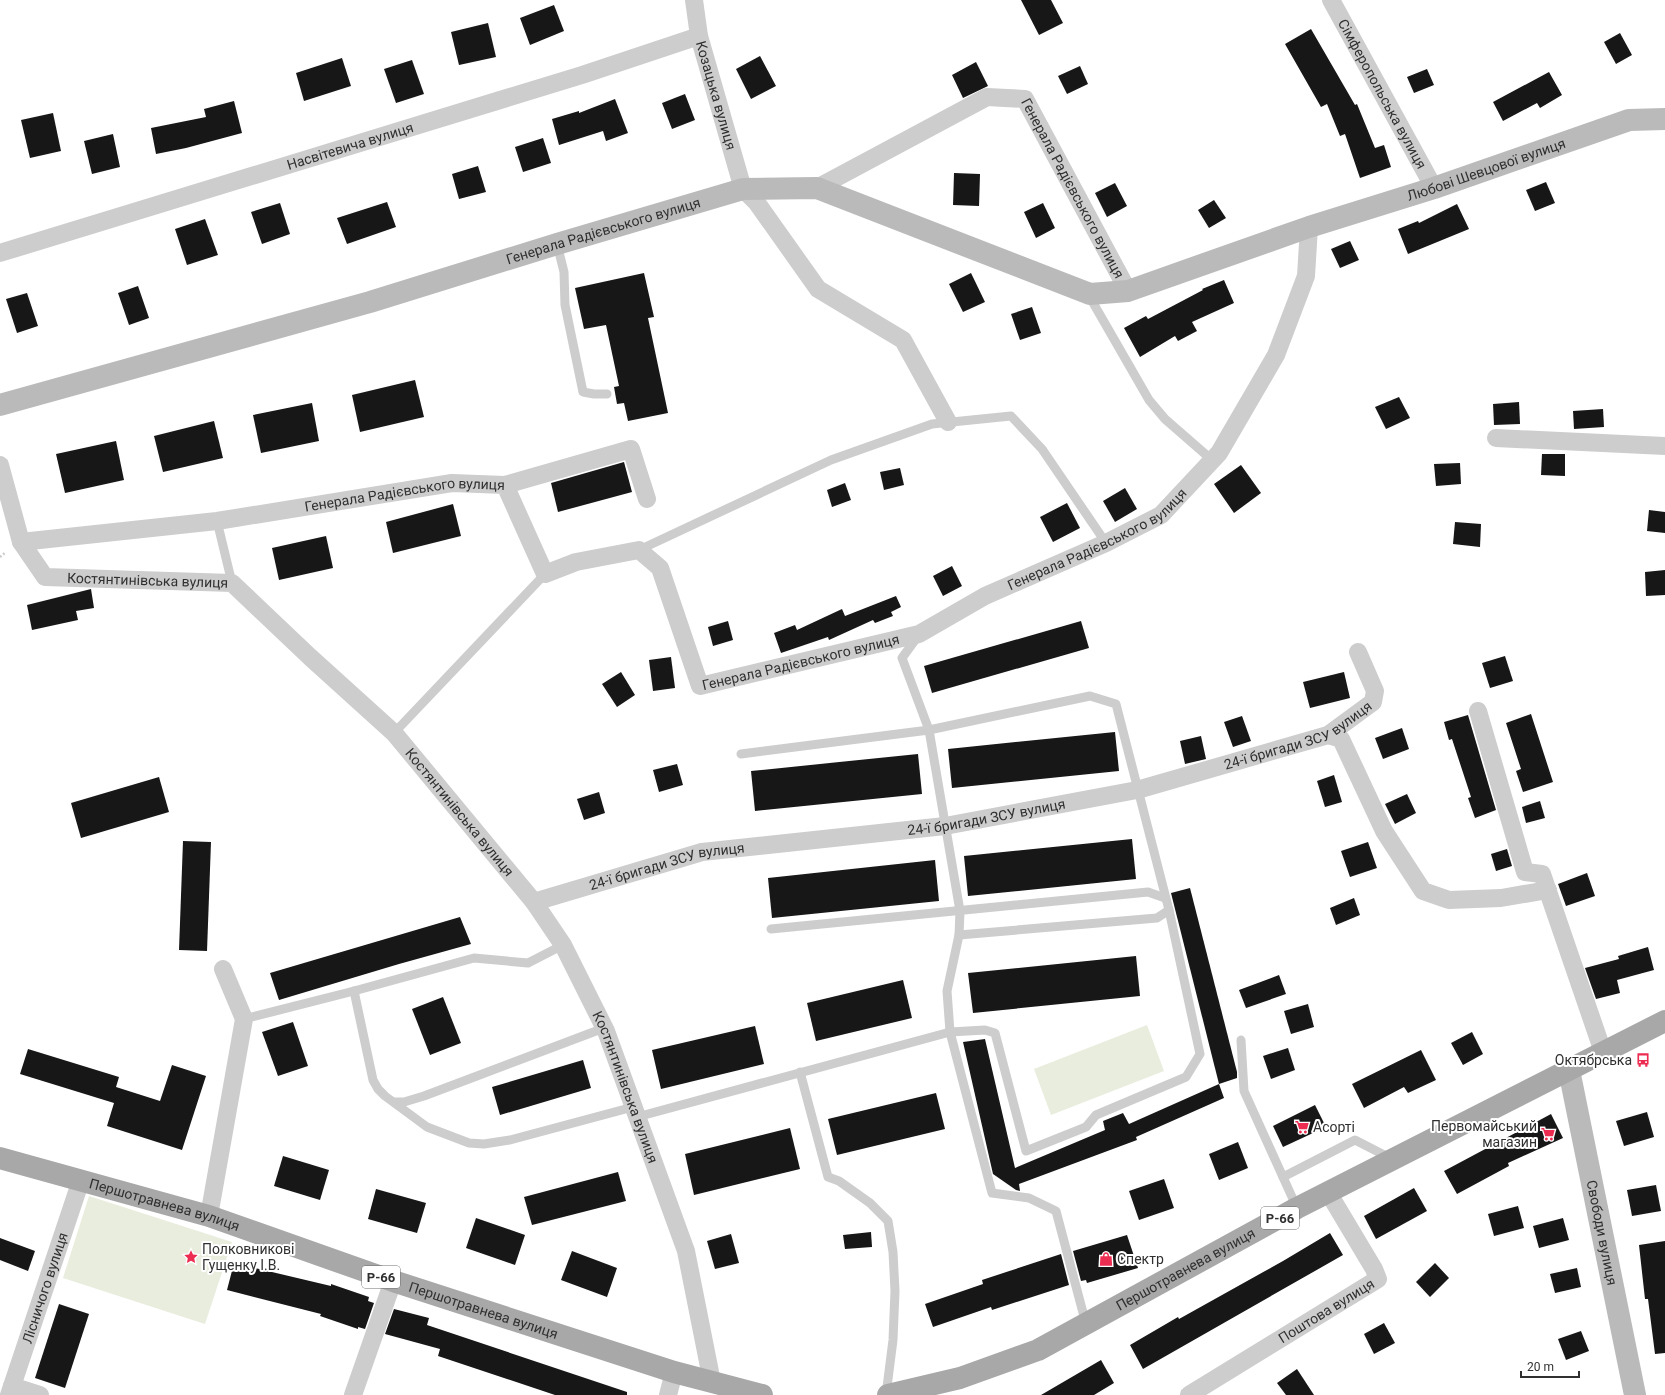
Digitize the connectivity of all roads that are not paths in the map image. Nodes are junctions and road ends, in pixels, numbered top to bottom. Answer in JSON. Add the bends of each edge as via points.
{"nodes":[{"id":1,"x":694,"y":0,"type":"edge"},
{"id":2,"x":1331,"y":0,"type":"edge"},
{"id":3,"x":699,"y":36,"type":"junction"},
{"id":4,"x":1664,"y":121,"type":"edge"},
{"id":5,"x":817,"y":188,"type":"junction"},
{"id":6,"x":1434,"y":188,"type":"junction"},
{"id":7,"x":743,"y":189,"type":"junction"},
{"id":8,"x":1309,"y":227,"type":"junction"},
{"id":9,"x":557,"y":244,"type":"junction"},
{"id":10,"x":0,"y":253,"type":"edge"},
{"id":11,"x":1128,"y":291,"type":"junction"},
{"id":12,"x":1088,"y":293,"type":"junction"},
{"id":13,"x":607,"y":394,"type":"dead end"},
{"id":14,"x":0,"y":406,"type":"edge"},
{"id":15,"x":948,"y":422,"type":"junction"},
{"id":16,"x":1496,"y":438,"type":"dead end"},
{"id":17,"x":1665,"y":446,"type":"edge"},
{"id":18,"x":1212,"y":460,"type":"junction"},
{"id":19,"x":0,"y":465,"type":"edge"},
{"id":20,"x":505,"y":485,"type":"junction"},
{"id":21,"x":647,"y":500,"type":"dead end"},
{"id":22,"x":217,"y":521,"type":"junction"},
{"id":23,"x":21,"y":542,"type":"junction"},
{"id":24,"x":1106,"y":543,"type":"junction"},
{"id":25,"x":639,"y":550,"type":"junction"},
{"id":26,"x":545,"y":574,"type":"junction"},
{"id":27,"x":232,"y":583,"type":"junction"},
{"id":28,"x":919,"y":634,"type":"junction"},
{"id":29,"x":1358,"y":652,"type":"dead end"},
{"id":30,"x":1478,"y":711,"type":"dead end"},
{"id":31,"x":929,"y":730,"type":"junction"},
{"id":32,"x":394,"y":734,"type":"junction"},
{"id":33,"x":1328,"y":735,"type":"junction"},
{"id":34,"x":741,"y":754,"type":"dead end"},
{"id":35,"x":1137,"y":790,"type":"junction"},
{"id":36,"x":945,"y":826,"type":"junction"},
{"id":37,"x":1548,"y":890,"type":"junction"},
{"id":38,"x":1165,"y":898,"type":"junction"},
{"id":39,"x":534,"y":902,"type":"junction"},
{"id":40,"x":1169,"y":910,"type":"junction"},
{"id":41,"x":960,"y":911,"type":"junction"},
{"id":42,"x":771,"y":929,"type":"dead end"},
{"id":43,"x":959,"y":935,"type":"junction"},
{"id":44,"x":563,"y":945,"type":"junction"},
{"id":45,"x":223,"y":969,"type":"dead end"},
{"id":46,"x":354,"y":991,"type":"junction"},
{"id":47,"x":244,"y":1019,"type":"junction"},
{"id":48,"x":1665,"y":1021,"type":"edge"},
{"id":49,"x":604,"y":1028,"type":"junction"},
{"id":50,"x":950,"y":1032,"type":"junction"},
{"id":51,"x":1241,"y":1040,"type":"dead end"},
{"id":52,"x":1603,"y":1052,"type":"junction"},
{"id":53,"x":1569,"y":1070,"type":"junction"},
{"id":54,"x":800,"y":1072,"type":"junction"},
{"id":55,"x":395,"y":1102,"type":"junction"},
{"id":56,"x":635,"y":1112,"type":"junction"},
{"id":57,"x":0,"y":1158,"type":"edge"},
{"id":58,"x":1393,"y":1159,"type":"junction"},
{"id":59,"x":1283,"y":1177,"type":"junction"},
{"id":60,"x":81,"y":1180,"type":"junction"},
{"id":61,"x":1328,"y":1192,"type":"junction"},
{"id":62,"x":1297,"y":1208,"type":"junction"},
{"id":63,"x":209,"y":1216,"type":"junction"},
{"id":64,"x":393,"y":1281,"type":"junction"},
{"id":65,"x":1086,"y":1324,"type":"junction"},
{"id":66,"x":674,"y":1372,"type":"junction"},
{"id":67,"x":712,"y":1382,"type":"junction"},
{"id":68,"x":11,"y":1390,"type":"edge"},
{"id":69,"x":40,"y":1395,"type":"edge"},
{"id":70,"x":354,"y":1395,"type":"edge"},
{"id":71,"x":668,"y":1395,"type":"edge"},
{"id":72,"x":762,"y":1395,"type":"edge"},
{"id":73,"x":887,"y":1395,"type":"edge"},
{"id":74,"x":1189,"y":1395,"type":"edge"},
{"id":75,"x":1635,"y":1395,"type":"edge"}],
"edges":[{"from":1,"to":3,"type":"street","name":"Козацька вулиця"},
{"from":2,"to":6,"type":"street","name":"Сімферопольська вулиця"},
{"from":3,"to":7,"type":"street","name":"Козацька вулиця"},
{"from":3,"to":10,"type":"street","name":"Насвітевича вулиця","via":[[582,75]]},
{"from":4,"to":6,"type":"street","name":"Любові Шевцової вулиця","via":[[1629,120]]},
{"from":5,"to":7,"type":"street","name":"Генерала Радієвського вулиця"},
{"from":5,"to":11,"type":"street","name":"Генерала Радієвського вулиця","via":[[987,97],[1025,99]]},
{"from":5,"to":12,"type":"street","name":"Генерала Радієвського вулиця"},
{"from":6,"to":8,"type":"street","name":"Любові Шевцової вулиця"},
{"from":7,"to":9,"type":"street","name":"Генерала Радієвського вулиця"},
{"from":7,"to":15,"type":"street","via":[[758,203],[818,289],[902,340]]},
{"from":8,"to":11,"type":"street","name":"Генерала Радієвського вулиця"},
{"from":8,"to":18,"type":"street","name":"Генерала Радієвського вулиця","via":[[1306,276],[1276,355],[1219,453]]},
{"from":9,"to":13,"type":"lane","via":[[564,272],[565,305],[583,392]]},
{"from":9,"to":14,"type":"street","name":"Генерала Радієвського вулиця","via":[[370,302]]},
{"from":11,"to":12,"type":"street","name":"Генерала Радієвського вулиця"},
{"from":12,"to":18,"type":"lane","via":[[1149,400],[1165,419]]},
{"from":15,"to":24,"type":"lane","via":[[1011,416],[1042,449]]},
{"from":15,"to":25,"type":"lane","via":[[932,424],[830,460]]},
{"from":16,"to":17,"type":"street"},
{"from":18,"to":24,"type":"street","name":"Генерала Радієвського вулиця","via":[[1161,515]]},
{"from":19,"to":23,"type":"street","name":"Костянтинівська вулиця"},
{"from":20,"to":21,"type":"street","via":[[632,448]]},
{"from":20,"to":22,"type":"street","name":"Генерала Радієвського вулиця","via":[[452,483]]},
{"from":20,"to":26,"type":"street","name":"Генерала Радієвського вулиця"},
{"from":22,"to":23,"type":"street","name":"Генерала Радієвського вулиця"},
{"from":22,"to":27,"type":"lane"},
{"from":23,"to":27,"type":"street","name":"Костянтинівська вулиця","via":[[45,577]]},
{"from":24,"to":28,"type":"street","name":"Генерала Радієвського вулиця","via":[[985,596]]},
{"from":25,"to":26,"type":"street","via":[[576,562]]},
{"from":25,"to":28,"type":"street","name":"Генерала Радієвського вулиця","via":[[660,568],[700,686]]},
{"from":26,"to":32,"type":"lane"},
{"from":27,"to":32,"type":"street","name":"Костянтинівська вулиця"},
{"from":28,"to":31,"type":"lane","via":[[902,658]]},
{"from":29,"to":33,"type":"street","name":"24-ї бригади ЗСУ вулиця","via":[[1374,691],[1373,702]]},
{"from":30,"to":37,"type":"street","via":[[1526,872],[1542,874]]},
{"from":31,"to":34,"type":"lane"},
{"from":31,"to":35,"type":"lane","via":[[1090,696],[1116,704]]},
{"from":31,"to":36,"type":"lane"},
{"from":32,"to":39,"type":"street","name":"Костянтинівська вулиця"},
{"from":33,"to":35,"type":"street","name":"24-ї бригади ЗСУ вулиця"},
{"from":33,"to":37,"type":"street","via":[[1341,739],[1384,831],[1423,891],[1449,900],[1501,898]]},
{"from":35,"to":36,"type":"street","name":"24-ї бригади ЗСУ вулиця"},
{"from":35,"to":38,"type":"lane"},
{"from":36,"to":39,"type":"street","name":"24-ї бригади ЗСУ вулиця","via":[[702,852]]},
{"from":36,"to":41,"type":"lane"},
{"from":37,"to":52,"type":"street"},
{"from":38,"to":40,"type":"lane"},
{"from":38,"to":41,"type":"lane","via":[[1148,892]]},
{"from":39,"to":44,"type":"street","name":"Костянтинівська вулиця"},
{"from":40,"to":43,"type":"lane","via":[[1157,918]]},
{"from":40,"to":50,"type":"lane","via":[[1200,1054],[1186,1077],[1096,1116],[1086,1127],[1026,1150],[995,1033],[985,1030]]},
{"from":41,"to":42,"type":"lane"},
{"from":41,"to":43,"type":"lane"},
{"from":43,"to":50,"type":"lane","via":[[947,991]]},
{"from":44,"to":46,"type":"lane","via":[[528,963],[474,958]]},
{"from":44,"to":49,"type":"street","name":"Костянтинівська вулиця"},
{"from":45,"to":47,"type":"street"},
{"from":46,"to":47,"type":"lane"},
{"from":46,"to":55,"type":"lane","via":[[373,1080],[382,1092]]},
{"from":47,"to":63,"type":"street"},
{"from":48,"to":52,"type":"main road","name":"Першотравнева вулиця","number":"Р-66"},
{"from":49,"to":55,"type":"lane","via":[[424,1096]]},
{"from":49,"to":56,"type":"street","name":"Костянтинівська вулиця"},
{"from":50,"to":54,"type":"lane"},
{"from":50,"to":65,"type":"lane","via":[[992,1193],[1029,1198],[1056,1211]]},
{"from":51,"to":59,"type":"lane","via":[[1244,1091]]},
{"from":52,"to":53,"type":"main road","name":"Першотравнева вулиця","number":"Р-66"},
{"from":53,"to":58,"type":"main road","name":"Першотравнева вулиця","number":"Р-66"},
{"from":53,"to":75,"type":"street","name":"Свободи вулиця"},
{"from":54,"to":56,"type":"lane"},
{"from":54,"to":73,"type":"lane","via":[[828,1178],[839,1181],[870,1203],[888,1222],[895,1291]]},
{"from":55,"to":56,"type":"lane","via":[[427,1127],[469,1143],[484,1144]]},
{"from":56,"to":67,"type":"street","name":"Костянтинівська вулиця","via":[[686,1251]]},
{"from":57,"to":60,"type":"main road","name":"Першотравнева вулиця","number":"Р-66"},
{"from":58,"to":59,"type":"lane","via":[[1355,1140]]},
{"from":58,"to":61,"type":"main road","name":"Першотравнева вулиця","number":"Р-66"},
{"from":59,"to":62,"type":"lane"},
{"from":60,"to":63,"type":"main road","name":"Першотравнева вулиця","number":"Р-66"},
{"from":60,"to":68,"type":"street","name":"Лісничого вулиця"},
{"from":61,"to":62,"type":"main road","name":"Першотравнева вулиця","number":"Р-66"},
{"from":61,"to":74,"type":"street","name":"Поштова вулиця","via":[[1378,1279]]},
{"from":62,"to":65,"type":"main road","name":"Першотравнева вулиця","number":"Р-66"},
{"from":63,"to":64,"type":"main road","name":"Першотравнева вулиця","number":"Р-66"},
{"from":64,"to":66,"type":"main road","name":"Першотравнева вулиця","number":"Р-66"},
{"from":64,"to":70,"type":"street"},
{"from":65,"to":73,"type":"main road","name":"Першотравнева вулиця","number":"Р-66","via":[[1031,1352],[960,1378]]},
{"from":66,"to":67,"type":"main road","name":"Першотравнева вулиця","number":"Р-66"},
{"from":66,"to":71,"type":"street"},
{"from":67,"to":72,"type":"main road","name":"Першотравнева вулиця","number":"Р-66"},
{"from":68,"to":69,"type":"street"}]}
